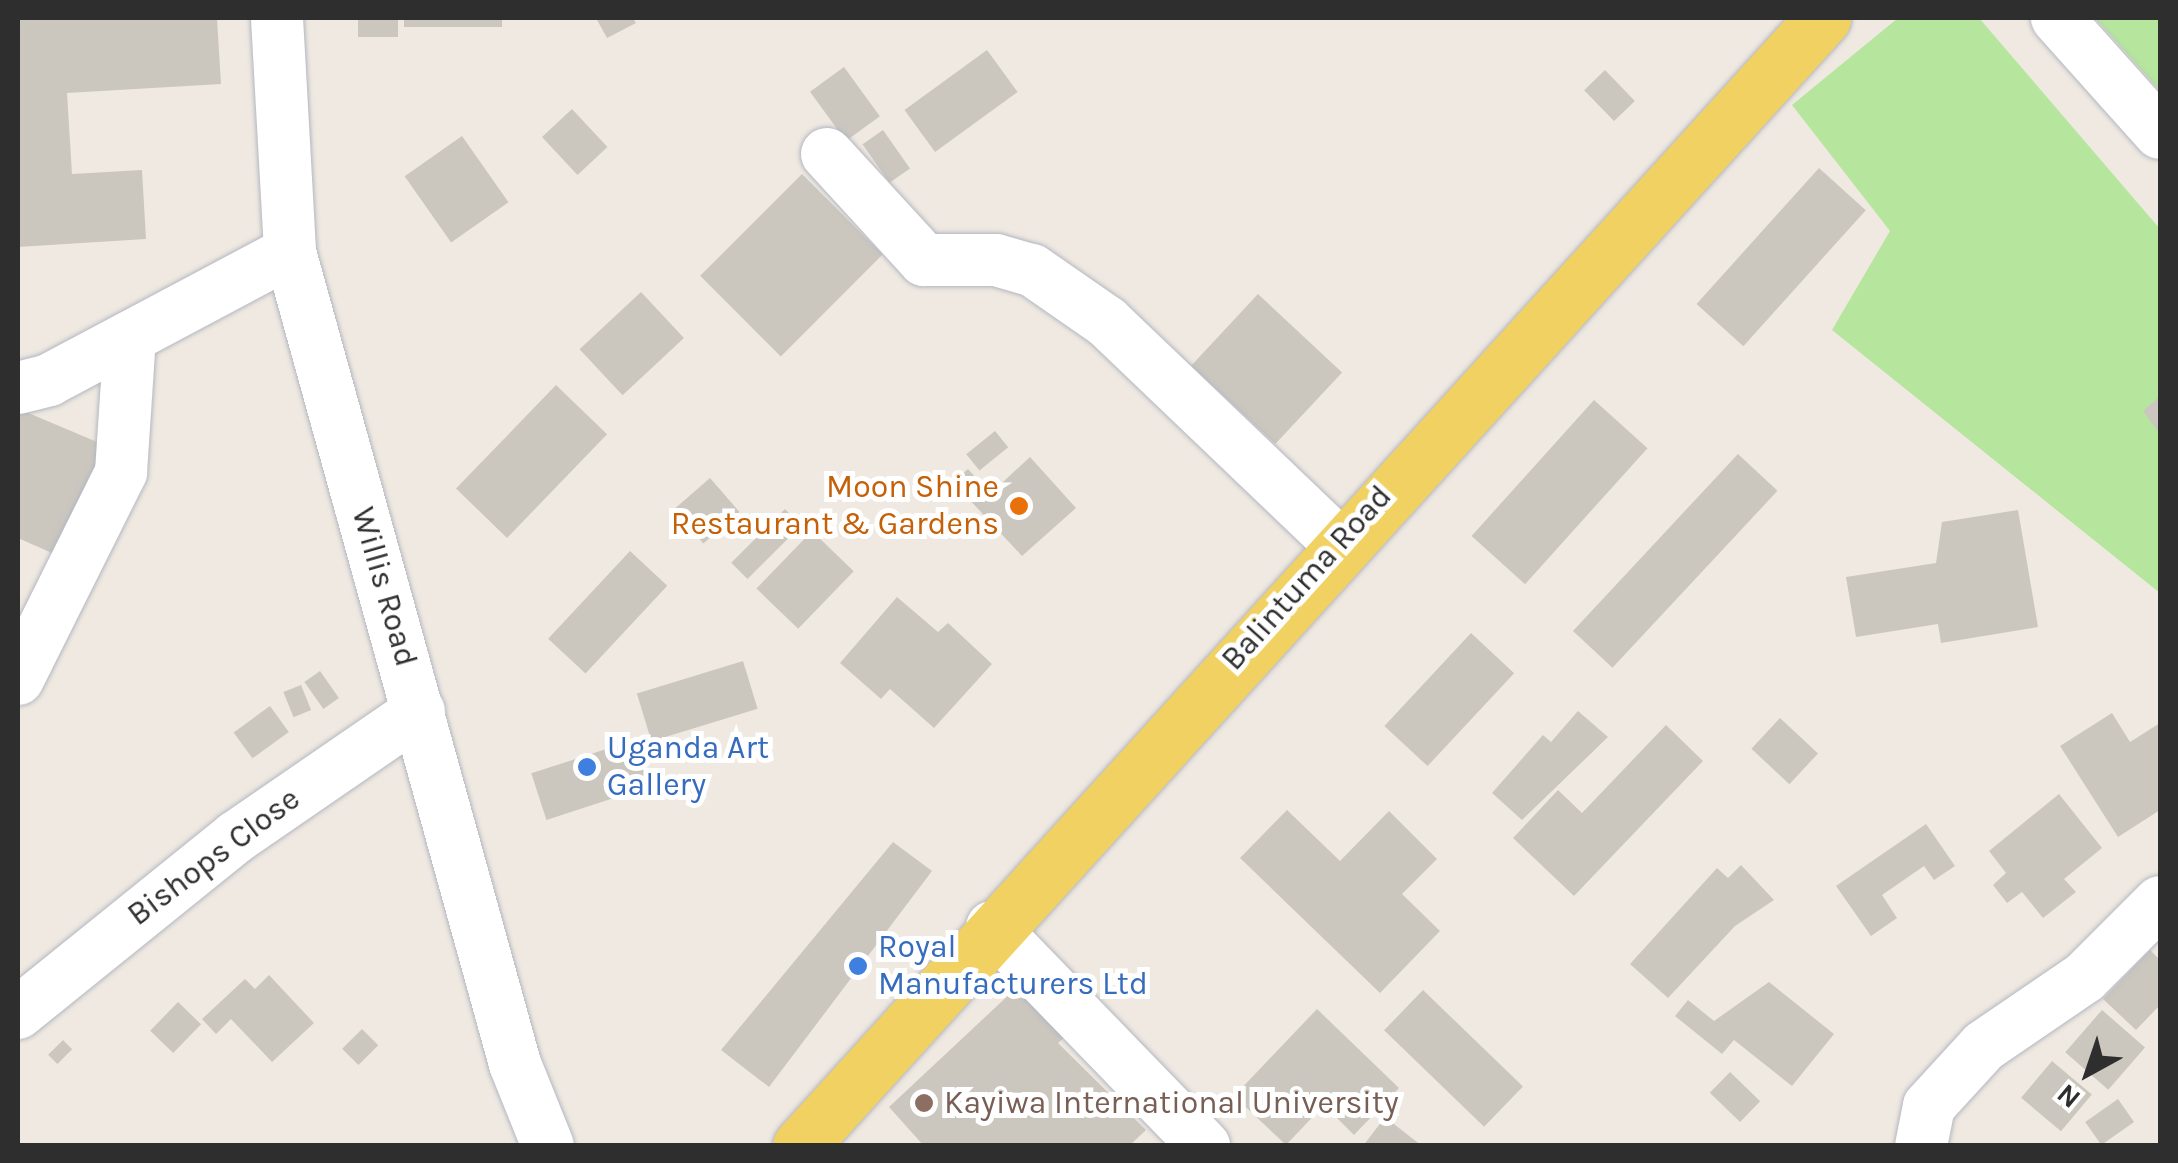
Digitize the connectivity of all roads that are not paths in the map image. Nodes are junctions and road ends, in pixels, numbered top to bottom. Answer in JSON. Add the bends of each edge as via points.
{"nodes":[{"id":1,"x":277,"y":18,"type":"edge"},
{"id":2,"x":1823,"y":18,"type":"edge"},
{"id":3,"x":2057,"y":18,"type":"edge"},
{"id":4,"x":2160,"y":133,"type":"edge"},
{"id":5,"x":827,"y":154,"type":"dead end"},
{"id":6,"x":290,"y":252,"type":"junction"},
{"id":7,"x":130,"y":338,"type":"junction"},
{"id":8,"x":18,"y":388,"type":"edge"},
{"id":9,"x":1338,"y":544,"type":"junction"},
{"id":10,"x":18,"y":678,"type":"edge"},
{"id":11,"x":419,"y":711,"type":"junction"},
{"id":12,"x":2160,"y":902,"type":"edge"},
{"id":13,"x":992,"y":927,"type":"junction"},
{"id":14,"x":18,"y":1013,"type":"edge"},
{"id":15,"x":548,"y":1146,"type":"edge"},
{"id":16,"x":800,"y":1146,"type":"edge"},
{"id":17,"x":1204,"y":1146,"type":"edge"},
{"id":18,"x":1921,"y":1146,"type":"edge"}],
"edges":[{"from":1,"to":6,"type":"street","name":"Willis Road"},
{"from":2,"to":9,"type":"main road","name":"Balintuma Road"},
{"from":3,"to":4,"type":"street"},
{"from":5,"to":9,"type":"street","via":[[924,260],[996,260],[1032,270],[1107,322]]},
{"from":6,"to":7,"type":"street"},
{"from":6,"to":11,"type":"street","name":"Willis Road"},
{"from":7,"to":8,"type":"street","via":[[50,380]]},
{"from":7,"to":10,"type":"street","via":[[121,472]]},
{"from":9,"to":13,"type":"main road","name":"Balintuma Road"},
{"from":11,"to":14,"type":"street","name":"Bishops Close","via":[[182,878]]},
{"from":11,"to":15,"type":"street","name":"Willis Road","via":[[515,1064]]},
{"from":12,"to":18,"type":"street","via":[[2085,977],[1984,1046],[1929,1106]]},
{"from":13,"to":16,"type":"main road","name":"Balintuma Road"},
{"from":13,"to":17,"type":"street"}]}
